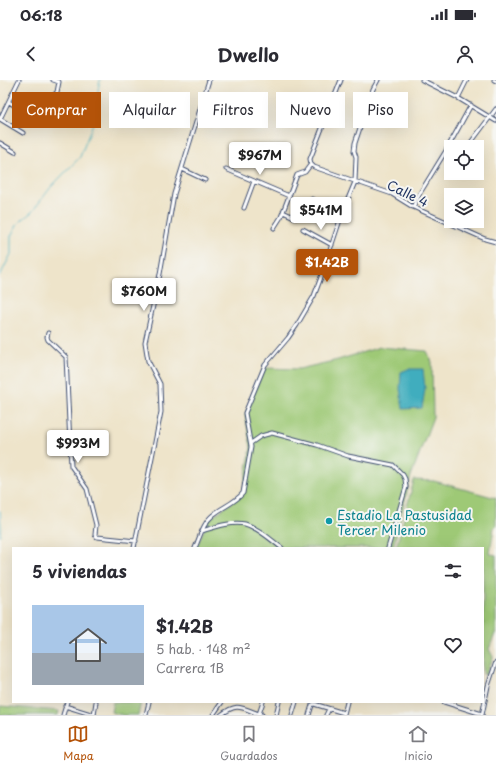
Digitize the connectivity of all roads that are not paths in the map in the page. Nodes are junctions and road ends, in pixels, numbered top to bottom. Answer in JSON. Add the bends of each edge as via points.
{"nodes":[{"id":1,"x":19,"y":80,"type":"edge"},
{"id":2,"x":53,"y":80,"type":"edge"},
{"id":3,"x":209,"y":80,"type":"edge"},
{"id":4,"x":341,"y":80,"type":"edge"},
{"id":5,"x":378,"y":80,"type":"edge"},
{"id":6,"x":422,"y":80,"type":"edge"},
{"id":7,"x":467,"y":80,"type":"edge"},
{"id":8,"x":57,"y":92,"type":"edge"},
{"id":9,"x":458,"y":98,"type":"junction"},
{"id":10,"x":9,"y":102,"type":"junction"},
{"id":11,"x":12,"y":104,"type":"edge"},
{"id":12,"x":471,"y":105,"type":"junction"},
{"id":13,"x":496,"y":109,"type":"edge"},
{"id":14,"x":491,"y":117,"type":"junction"},
{"id":15,"x":0,"y":119,"type":"edge"},
{"id":16,"x":496,"y":121,"type":"edge"},
{"id":17,"x":23,"y":133,"type":"dead end"},
{"id":18,"x":474,"y":140,"type":"edge"},
{"id":19,"x":0,"y":143,"type":"edge"},
{"id":20,"x":15,"y":152,"type":"dead end"},
{"id":21,"x":311,"y":164,"type":"junction"},
{"id":22,"x":226,"y":169,"type":"dead end"},
{"id":23,"x":182,"y":170,"type":"junction"},
{"id":24,"x":205,"y":180,"type":"dead end"},
{"id":25,"x":254,"y":181,"type":"junction"},
{"id":26,"x":355,"y":182,"type":"junction"},
{"id":27,"x":289,"y":196,"type":"junction"},
{"id":28,"x":312,"y":199,"type":"dead end"},
{"id":29,"x":413,"y":207,"type":"junction"},
{"id":30,"x":244,"y":208,"type":"dead end"},
{"id":31,"x":343,"y":211,"type":"junction"},
{"id":32,"x":283,"y":212,"type":"junction"},
{"id":33,"x":296,"y":218,"type":"dead end"},
{"id":34,"x":274,"y":228,"type":"dead end"},
{"id":35,"x":303,"y":229,"type":"dead end"},
{"id":36,"x":496,"y":242,"type":"edge"},
{"id":37,"x":332,"y":245,"type":"junction"},
{"id":38,"x":48,"y":333,"type":"dead end"},
{"id":39,"x":251,"y":443,"type":"junction"},
{"id":40,"x":202,"y":531,"type":"junction"},
{"id":41,"x":136,"y":541,"type":"junction"},
{"id":42,"x":134,"y":547,"type":"edge"},
{"id":43,"x":196,"y":547,"type":"edge"},
{"id":44,"x":281,"y":547,"type":"edge"},
{"id":45,"x":388,"y":547,"type":"edge"},
{"id":46,"x":496,"y":662,"type":"edge"},
{"id":47,"x":66,"y":703,"type":"edge"},
{"id":48,"x":96,"y":703,"type":"edge"},
{"id":49,"x":149,"y":703,"type":"edge"},
{"id":50,"x":221,"y":703,"type":"edge"},
{"id":51,"x":263,"y":703,"type":"edge"},
{"id":52,"x":279,"y":703,"type":"edge"},
{"id":53,"x":296,"y":703,"type":"edge"},
{"id":54,"x":347,"y":703,"type":"edge"},
{"id":55,"x":448,"y":703,"type":"edge"},
{"id":56,"x":459,"y":703,"type":"edge"},
{"id":57,"x":65,"y":706,"type":"junction"},
{"id":58,"x":458,"y":706,"type":"junction"},
{"id":59,"x":328,"y":709,"type":"junction"},
{"id":60,"x":344,"y":714,"type":"edge"},
{"id":61,"x":482,"y":714,"type":"edge"},
{"id":62,"x":63,"y":715,"type":"edge"},
{"id":63,"x":94,"y":715,"type":"edge"},
{"id":64,"x":146,"y":715,"type":"edge"},
{"id":65,"x":213,"y":715,"type":"edge"},
{"id":66,"x":221,"y":715,"type":"edge"},
{"id":67,"x":261,"y":715,"type":"edge"},
{"id":68,"x":276,"y":715,"type":"edge"},
{"id":69,"x":292,"y":715,"type":"edge"},
{"id":70,"x":309,"y":715,"type":"edge"},
{"id":71,"x":326,"y":715,"type":"edge"}],
"edges":[{"from":1,"to":10,"type":"street"},
{"from":2,"to":8,"type":"street","via":[[59,82]]},
{"from":3,"to":23,"type":"street"},
{"from":4,"to":21,"type":"street","via":[[310,159]]},
{"from":5,"to":26,"type":"street","via":[[355,143]]},
{"from":6,"to":9,"type":"street"},
{"from":7,"to":9,"type":"street"},
{"from":9,"to":12,"type":"street"},
{"from":10,"to":11,"type":"street"},
{"from":10,"to":15,"type":"street"},
{"from":12,"to":14,"type":"street"},
{"from":12,"to":29,"type":"street"},
{"from":13,"to":14,"type":"street"},
{"from":14,"to":16,"type":"street"},
{"from":14,"to":18,"type":"street"},
{"from":15,"to":17,"type":"street"},
{"from":19,"to":20,"type":"street"},
{"from":21,"to":26,"type":"street","name":"Calle 4"},
{"from":21,"to":27,"type":"street","via":[[305,172],[297,175]]},
{"from":22,"to":25,"type":"street"},
{"from":23,"to":24,"type":"street"},
{"from":23,"to":41,"type":"street","via":[[174,194],[145,342],[148,361],[160,384],[161,412]]},
{"from":25,"to":27,"type":"street"},
{"from":25,"to":30,"type":"street"},
{"from":26,"to":29,"type":"street","name":"Calle 4","via":[[392,194]]},
{"from":26,"to":31,"type":"street"},
{"from":27,"to":32,"type":"street"},
{"from":28,"to":31,"type":"street"},
{"from":29,"to":36,"type":"street","name":"Calle 4"},
{"from":31,"to":37,"type":"street"},
{"from":32,"to":33,"type":"street"},
{"from":32,"to":34,"type":"street"},
{"from":35,"to":37,"type":"street"},
{"from":37,"to":39,"type":"street","via":[[306,310],[288,338],[265,365],[245,412]]},
{"from":38,"to":41,"type":"street","via":[[48,340],[66,357],[71,466],[87,489],[96,525],[95,535]]},
{"from":39,"to":40,"type":"street","via":[[243,493],[212,515]]},
{"from":39,"to":45,"type":"street","via":[[261,436],[272,433],[348,456],[393,465],[403,475],[406,487]]},
{"from":40,"to":43,"type":"street"},
{"from":40,"to":44,"type":"street","via":[[230,524],[246,524]]},
{"from":41,"to":42,"type":"street"},
{"from":46,"to":61,"type":"street"},
{"from":47,"to":57,"type":"street"},
{"from":48,"to":63,"type":"street"},
{"from":49,"to":64,"type":"street"},
{"from":50,"to":65,"type":"street"},
{"from":51,"to":67,"type":"street"},
{"from":52,"to":68,"type":"street"},
{"from":53,"to":69,"type":"street"},
{"from":54,"to":60,"type":"street"},
{"from":55,"to":58,"type":"street"},
{"from":56,"to":58,"type":"street"},
{"from":57,"to":62,"type":"street"},
{"from":57,"to":63,"type":"street"},
{"from":58,"to":61,"type":"street"},
{"from":59,"to":60,"type":"street"},
{"from":59,"to":70,"type":"street","via":[[314,704]]},
{"from":59,"to":71,"type":"street"},
{"from":66,"to":67,"type":"street","via":[[228,709],[237,707]]}]}
